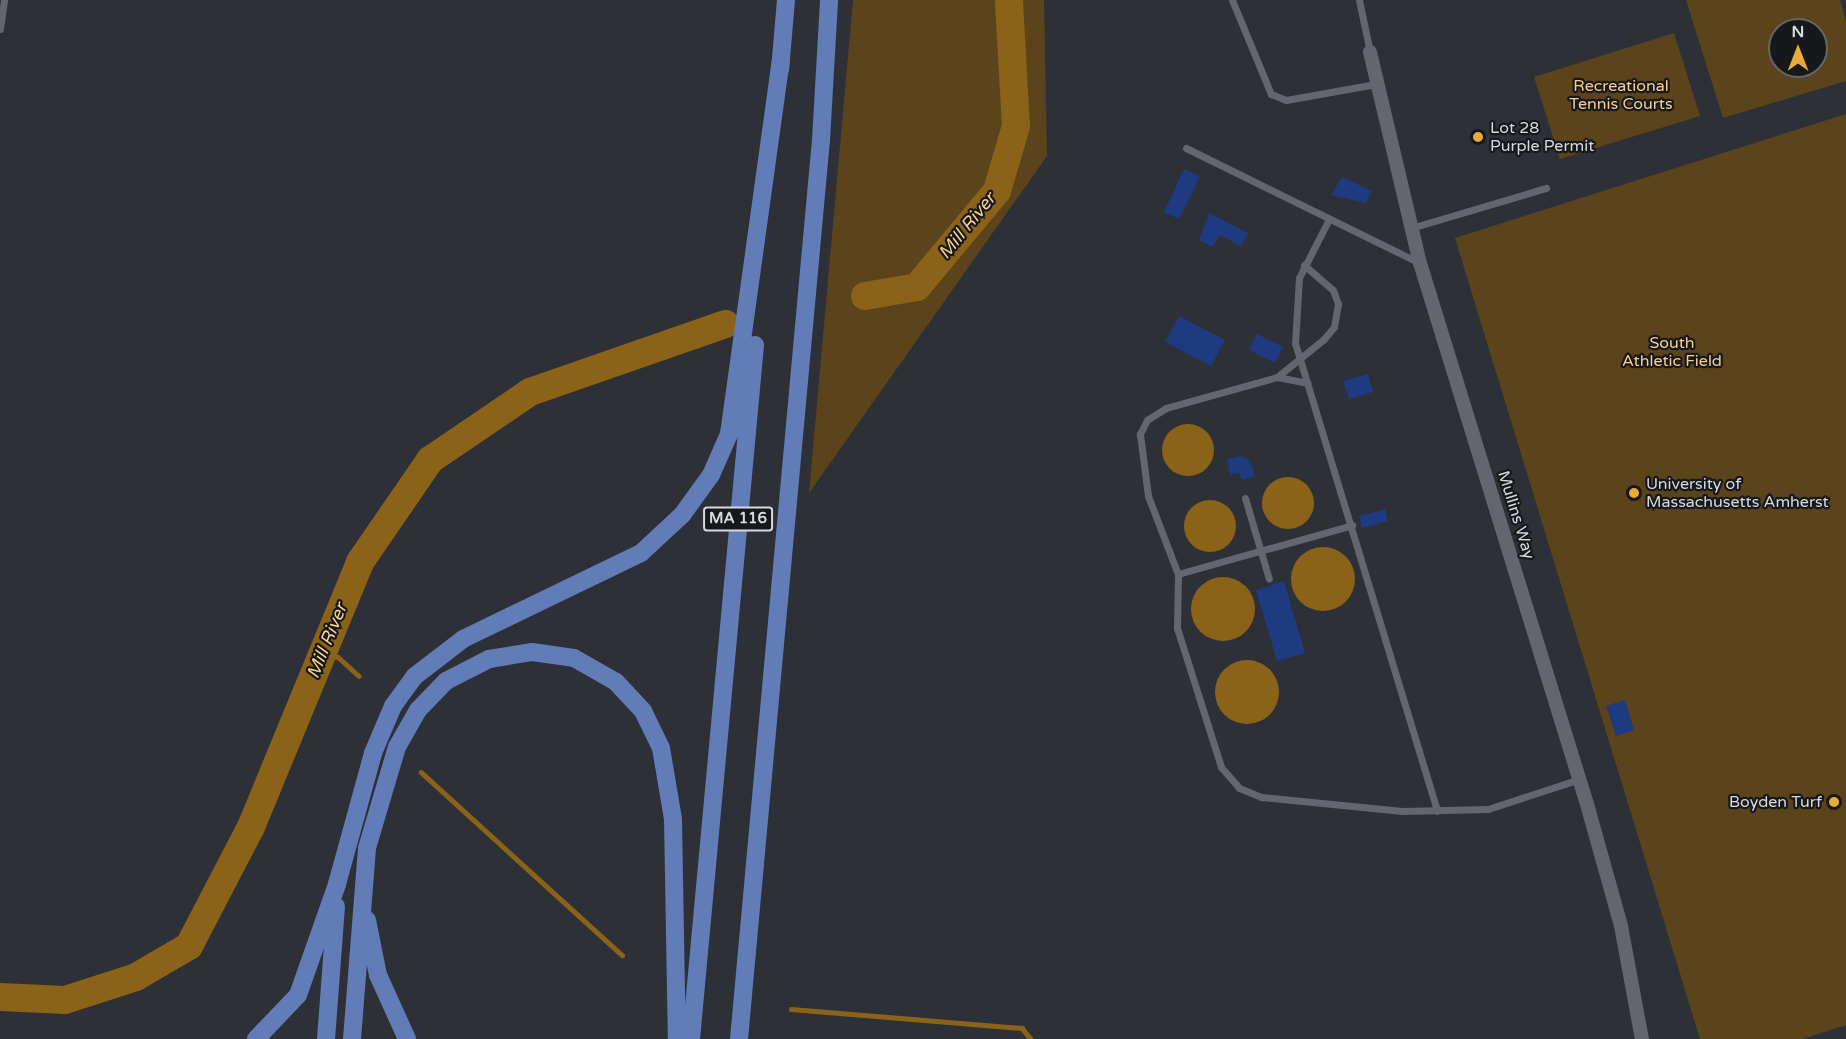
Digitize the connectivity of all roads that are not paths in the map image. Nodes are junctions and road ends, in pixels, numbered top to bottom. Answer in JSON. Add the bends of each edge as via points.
{"nodes":[{"id":1,"x":4,"y":0,"type":"edge"},
{"id":2,"x":786,"y":0,"type":"edge"},
{"id":3,"x":830,"y":0,"type":"edge"},
{"id":4,"x":1232,"y":0,"type":"edge"},
{"id":5,"x":1359,"y":0,"type":"edge"},
{"id":6,"x":0,"y":29,"type":"edge"},
{"id":7,"x":1370,"y":52,"type":"joint"},
{"id":8,"x":781,"y":60,"type":"junction"},
{"id":9,"x":1376,"y":84,"type":"junction"},
{"id":10,"x":1186,"y":148,"type":"dead end"},
{"id":11,"x":1546,"y":188,"type":"dead end"},
{"id":12,"x":1328,"y":221,"type":"junction"},
{"id":13,"x":1411,"y":228,"type":"junction"},
{"id":14,"x":1420,"y":263,"type":"junction"},
{"id":15,"x":1304,"y":265,"type":"junction"},
{"id":16,"x":1299,"y":360,"type":"junction"},
{"id":17,"x":1277,"y":377,"type":"junction"},
{"id":18,"x":1307,"y":383,"type":"junction"},
{"id":19,"x":1245,"y":498,"type":"dead end"},
{"id":20,"x":1352,"y":525,"type":"junction"},
{"id":21,"x":1260,"y":551,"type":"junction"},
{"id":22,"x":1178,"y":574,"type":"junction"},
{"id":23,"x":1269,"y":579,"type":"dead end"},
{"id":24,"x":1580,"y":779,"type":"junction"},
{"id":25,"x":1437,"y":811,"type":"junction"},
{"id":26,"x":363,"y":880,"type":"junction"},
{"id":27,"x":337,"y":884,"type":"junction"},
{"id":28,"x":256,"y":1039,"type":"edge"},
{"id":29,"x":326,"y":1039,"type":"edge"},
{"id":30,"x":352,"y":1039,"type":"edge"},
{"id":31,"x":407,"y":1039,"type":"edge"},
{"id":32,"x":677,"y":1039,"type":"edge"},
{"id":33,"x":692,"y":1039,"type":"edge"},
{"id":34,"x":739,"y":1039,"type":"edge"},
{"id":35,"x":1642,"y":1039,"type":"edge"}],
"edges":[{"from":1,"to":6,"type":"lane"},
{"from":2,"to":8,"type":"main road","number":"MA 116"},
{"from":3,"to":34,"type":"main road","number":"MA 116"},
{"from":4,"to":9,"type":"lane","via":[[1271,94],[1286,100]]},
{"from":5,"to":7,"type":"lane","name":"Mullins Way"},
{"from":7,"to":9,"type":"street","name":"Mullins Way"},
{"from":8,"to":27,"type":"main road","via":[[729,434],[711,475],[682,515],[641,553],[463,639],[415,676],[384,723],[357,801]]},
{"from":8,"to":33,"type":"main road","number":"MA 116"},
{"from":9,"to":13,"type":"street","name":"Mullins Way"},
{"from":10,"to":12,"type":"lane"},
{"from":11,"to":13,"type":"lane"},
{"from":12,"to":14,"type":"lane"},
{"from":12,"to":15,"type":"lane"},
{"from":13,"to":14,"type":"street","name":"Mullins Way"},
{"from":14,"to":24,"type":"street","name":"Mullins Way"},
{"from":15,"to":16,"type":"lane","via":[[1293,320]]},
{"from":15,"to":16,"type":"lane","via":[[1334,290],[1338,304],[1334,327]]},
{"from":16,"to":17,"type":"lane"},
{"from":16,"to":18,"type":"lane"},
{"from":17,"to":18,"type":"lane"},
{"from":17,"to":22,"type":"lane","via":[[1166,408],[1142,426],[1138,445],[1144,478]]},
{"from":18,"to":20,"type":"lane"},
{"from":19,"to":21,"type":"lane"},
{"from":20,"to":21,"type":"lane"},
{"from":20,"to":25,"type":"lane"},
{"from":21,"to":22,"type":"lane"},
{"from":21,"to":23,"type":"lane"},
{"from":22,"to":25,"type":"lane","via":[[1177,628],[1216,758],[1235,785],[1273,799]]},
{"from":24,"to":25,"type":"lane","via":[[1488,809]]},
{"from":24,"to":35,"type":"street","name":"Mullins Way","via":[[1621,926]]},
{"from":26,"to":30,"type":"main road"},
{"from":26,"to":31,"type":"main road","via":[[378,975]]},
{"from":26,"to":32,"type":"main road","via":[[382,786],[411,721],[436,690],[467,668],[511,654],[552,653],[596,668],[643,711],[665,763],[678,939]]},
{"from":27,"to":28,"type":"main road","via":[[298,995]]},
{"from":27,"to":29,"type":"main road"}]}
